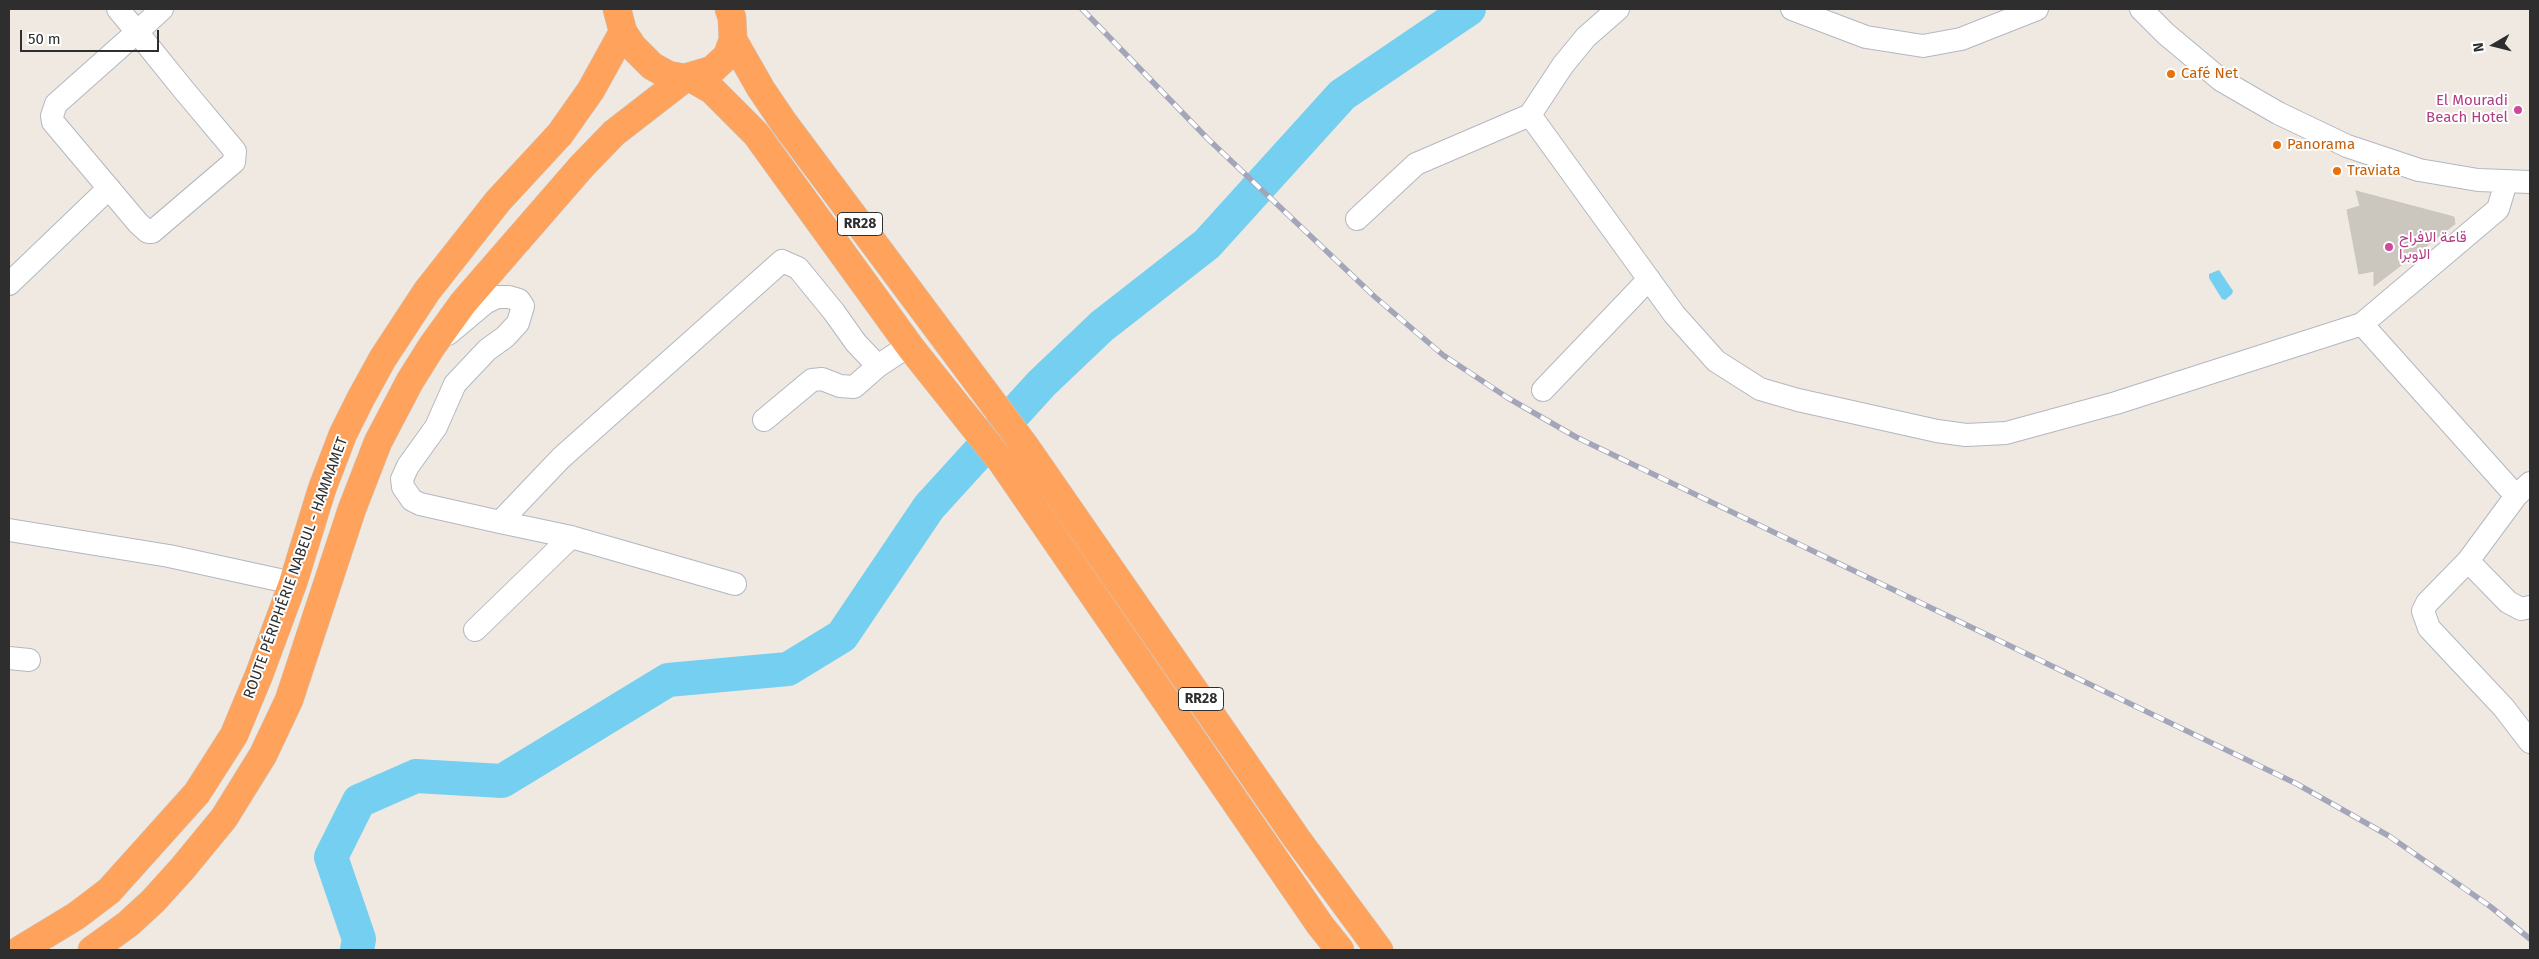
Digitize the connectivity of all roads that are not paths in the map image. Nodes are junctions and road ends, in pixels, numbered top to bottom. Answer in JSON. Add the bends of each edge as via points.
{"nodes":[{"id":1,"x":118,"y":9,"type":"edge"},
{"id":2,"x":162,"y":9,"type":"edge"},
{"id":3,"x":1618,"y":9,"type":"edge"},
{"id":4,"x":1792,"y":9,"type":"edge"},
{"id":5,"x":2037,"y":9,"type":"edge"},
{"id":6,"x":2141,"y":9,"type":"edge"},
{"id":7,"x":734,"y":19,"type":"edge"},
{"id":8,"x":620,"y":20,"type":"edge"},
{"id":9,"x":137,"y":32,"type":"junction"},
{"id":10,"x":688,"y":78,"type":"junction"},
{"id":11,"x":1530,"y":115,"type":"junction"},
{"id":12,"x":2506,"y":182,"type":"junction"},
{"id":13,"x":2530,"y":182,"type":"edge"},
{"id":14,"x":109,"y":188,"type":"junction"},
{"id":15,"x":1358,"y":219,"type":"dead end"},
{"id":16,"x":1649,"y":279,"type":"junction"},
{"id":17,"x":9,"y":284,"type":"edge"},
{"id":18,"x":2362,"y":324,"type":"junction"},
{"id":19,"x":432,"y":346,"type":"junction"},
{"id":20,"x":911,"y":348,"type":"junction"},
{"id":21,"x":878,"y":366,"type":"junction"},
{"id":22,"x":1543,"y":390,"type":"dead end"},
{"id":23,"x":764,"y":420,"type":"dead end"},
{"id":24,"x":2523,"y":490,"type":"edge"},
{"id":25,"x":500,"y":522,"type":"junction"},
{"id":26,"x":9,"y":530,"type":"edge"},
{"id":27,"x":571,"y":537,"type":"junction"},
{"id":28,"x":2468,"y":561,"type":"junction"},
{"id":29,"x":293,"y":582,"type":"junction"},
{"id":30,"x":735,"y":584,"type":"dead end"},
{"id":31,"x":2530,"y":608,"type":"edge"},
{"id":32,"x":475,"y":630,"type":"dead end"},
{"id":33,"x":2530,"y":742,"type":"edge"},
{"id":34,"x":20,"y":950,"type":"edge"},
{"id":35,"x":92,"y":950,"type":"edge"},
{"id":36,"x":1340,"y":950,"type":"edge"},
{"id":37,"x":1379,"y":950,"type":"edge"}],
"edges":[{"from":1,"to":9,"type":"street"},
{"from":2,"to":9,"type":"street"},
{"from":3,"to":11,"type":"street","via":[[1586,37]]},
{"from":4,"to":5,"type":"street","via":[[1866,38],[1923,46],[1961,39]]},
{"from":6,"to":12,"type":"street","via":[[2221,80],[2330,138],[2419,170]]},
{"from":7,"to":10,"type":"highway","number":"RR28","via":[[727,56],[712,70]]},
{"from":7,"to":37,"type":"highway","number":"RR28","via":[[761,89],[784,123],[1025,446],[1296,839]]},
{"from":8,"to":10,"type":"highway","number":"RR28","via":[[633,47],[652,66],[668,75]]},
{"from":8,"to":29,"type":"highway","name":"ROUTE PÉRIPHÉRIE NABEUL - HAMMAMET","via":[[591,90],[560,134],[498,201],[456,253],[383,358],[344,434],[322,489]]},
{"from":9,"to":14,"type":"street","via":[[56,104],[52,116],[53,122]]},
{"from":9,"to":14,"type":"street","via":[[235,151],[236,157],[230,166],[152,232],[138,223]]},
{"from":10,"to":19,"type":"highway","via":[[614,133],[582,166],[463,303]]},
{"from":10,"to":20,"type":"highway","number":"RR28","via":[[712,90],[756,134]]},
{"from":11,"to":15,"type":"street","via":[[1416,164]]},
{"from":11,"to":16,"type":"street"},
{"from":12,"to":13,"type":"street"},
{"from":12,"to":18,"type":"street","via":[[2498,209]]},
{"from":14,"to":17,"type":"street"},
{"from":16,"to":18,"type":"street","via":[[1674,314],[1716,361],[1760,389],[1966,435],[2006,433],[2116,403]]},
{"from":16,"to":22,"type":"street"},
{"from":18,"to":24,"type":"street"},
{"from":19,"to":25,"type":"street","via":[[497,297],[519,300],[523,306],[518,324],[455,384],[436,426],[402,479],[407,493],[420,504]]},
{"from":19,"to":35,"type":"highway","via":[[378,442],[352,509],[289,700],[263,755],[224,818],[182,869],[134,918]]},
{"from":20,"to":21,"type":"street"},
{"from":20,"to":36,"type":"highway","number":"RR28","via":[[1002,462]]},
{"from":21,"to":23,"type":"street","via":[[854,387],[822,379],[812,380]]},
{"from":21,"to":25,"type":"street","via":[[798,268],[782,261],[561,458]]},
{"from":24,"to":28,"type":"street"},
{"from":25,"to":27,"type":"street"},
{"from":26,"to":29,"type":"street","via":[[169,556]]},
{"from":27,"to":30,"type":"street"},
{"from":27,"to":32,"type":"street"},
{"from":28,"to":31,"type":"street","via":[[2508,602],[2522,609]]},
{"from":28,"to":33,"type":"street","via":[[2427,603],[2423,611],[2424,620],[2504,708]]},
{"from":29,"to":34,"type":"highway","name":"ROUTE PÉRIPHÉRIE NABEUL - HAMMAMET","via":[[234,735],[197,793],[109,891],[76,916]]}]}
